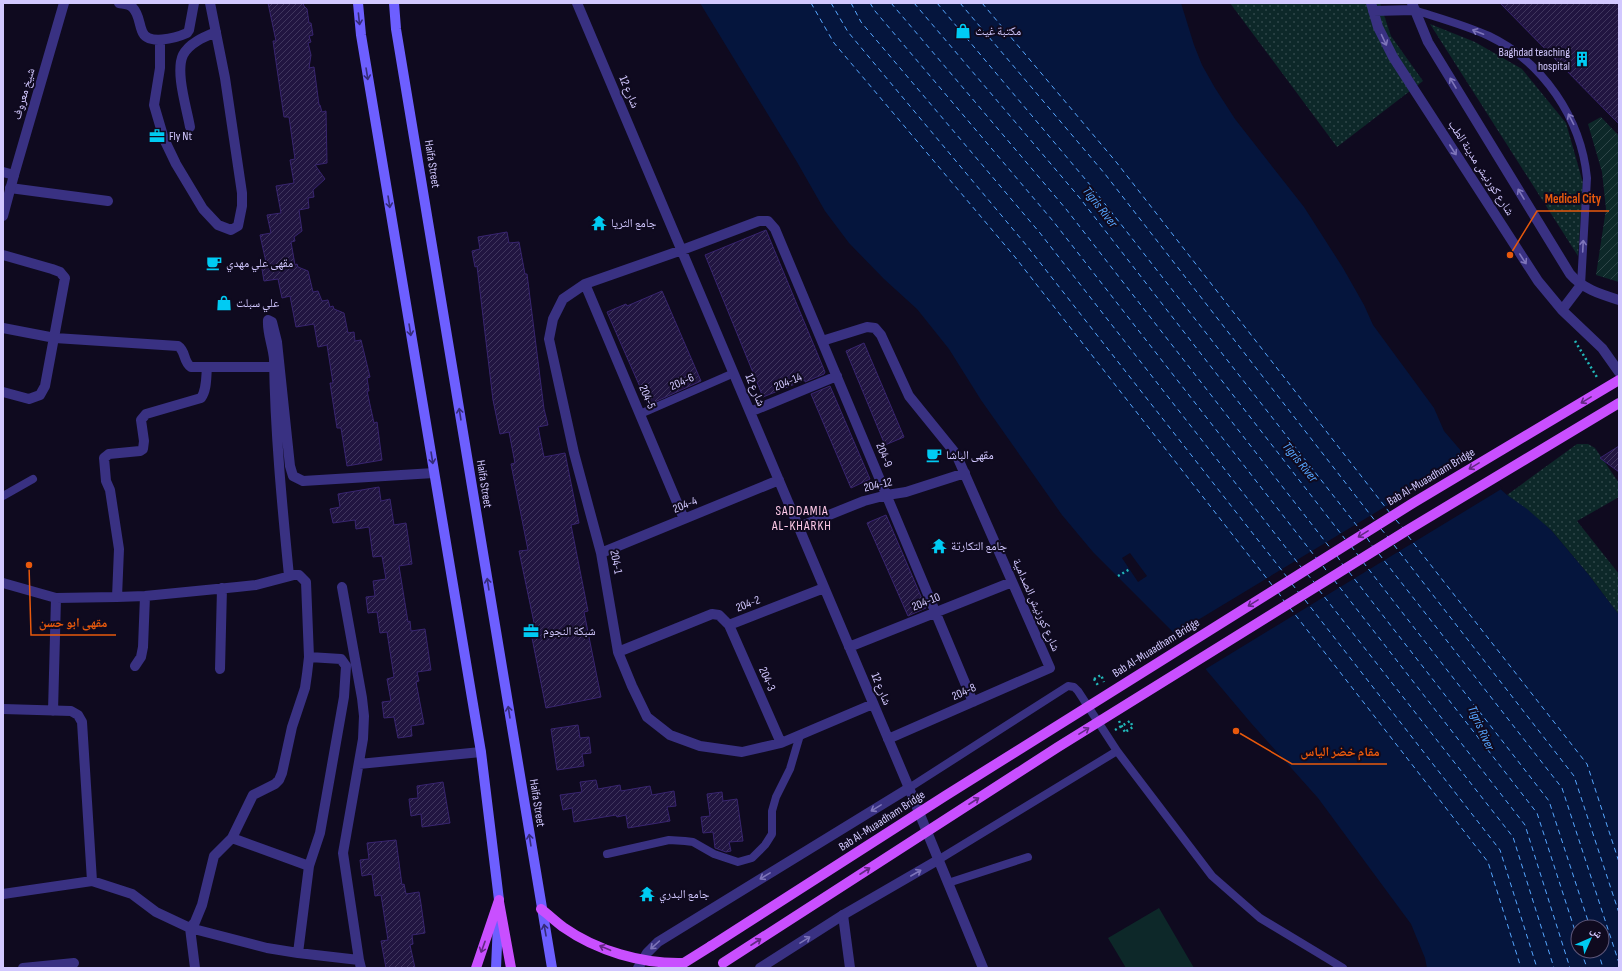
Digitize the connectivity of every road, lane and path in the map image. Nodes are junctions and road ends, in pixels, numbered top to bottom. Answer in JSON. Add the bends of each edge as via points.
{"nodes":[{"id":1,"x":64,"y":3,"type":"edge"},
{"id":2,"x":119,"y":3,"type":"edge"},
{"id":3,"x":194,"y":3,"type":"edge"},
{"id":4,"x":210,"y":3,"type":"edge"},
{"id":5,"x":358,"y":3,"type":"edge"},
{"id":6,"x":394,"y":3,"type":"edge"},
{"id":7,"x":577,"y":3,"type":"edge"},
{"id":8,"x":1413,"y":6,"type":"edge"},
{"id":9,"x":1372,"y":7,"type":"edge"},
{"id":10,"x":216,"y":32,"type":"junction"},
{"id":11,"x":160,"y":40,"type":"junction"},
{"id":12,"x":190,"y":126,"type":"dead end"},
{"id":13,"x":3,"y":172,"type":"edge"},
{"id":14,"x":14,"y":175,"type":"junction"},
{"id":15,"x":10,"y":188,"type":"junction"},
{"id":16,"x":108,"y":201,"type":"dead end"},
{"id":17,"x":3,"y":216,"type":"edge"},
{"id":18,"x":768,"y":221,"type":"joint"},
{"id":19,"x":682,"y":250,"type":"junction"},
{"id":20,"x":3,"y":255,"type":"edge"},
{"id":21,"x":585,"y":284,"type":"junction"},
{"id":22,"x":1581,"y":285,"type":"junction"},
{"id":23,"x":1619,"y":300,"type":"edge"},
{"id":24,"x":1562,"y":310,"type":"junction"},
{"id":25,"x":3,"y":328,"type":"edge"},
{"id":26,"x":55,"y":338,"type":"junction"},
{"id":27,"x":1574,"y":338,"type":"dead end"},
{"id":28,"x":822,"y":341,"type":"junction"},
{"id":29,"x":1617,"y":365,"type":"edge"},
{"id":30,"x":207,"y":367,"type":"junction"},
{"id":31,"x":274,"y":367,"type":"junction"},
{"id":32,"x":734,"y":373,"type":"junction"},
{"id":33,"x":837,"y":376,"type":"junction"},
{"id":34,"x":1619,"y":380,"type":"edge"},
{"id":35,"x":1604,"y":389,"type":"junction"},
{"id":36,"x":3,"y":392,"type":"edge"},
{"id":37,"x":1619,"y":403,"type":"edge"},
{"id":38,"x":750,"y":412,"type":"junction"},
{"id":39,"x":640,"y":414,"type":"junction"},
{"id":40,"x":434,"y":473,"type":"junction"},
{"id":41,"x":965,"y":473,"type":"junction"},
{"id":42,"x":33,"y":479,"type":"dead end"},
{"id":43,"x":779,"y":480,"type":"junction"},
{"id":44,"x":887,"y":495,"type":"junction"},
{"id":45,"x":3,"y":496,"type":"edge"},
{"id":46,"x":684,"y":519,"type":"junction"},
{"id":47,"x":799,"y":527,"type":"junction"},
{"id":48,"x":601,"y":553,"type":"junction"},
{"id":49,"x":1130,"y":569,"type":"dead end"},
{"id":50,"x":289,"y":576,"type":"junction"},
{"id":51,"x":1118,"y":576,"type":"dead end"},
{"id":52,"x":1012,"y":582,"type":"junction"},
{"id":53,"x":3,"y":583,"type":"edge"},
{"id":54,"x":342,"y":587,"type":"dead end"},
{"id":55,"x":222,"y":588,"type":"junction"},
{"id":56,"x":824,"y":588,"type":"junction"},
{"id":57,"x":145,"y":596,"type":"junction"},
{"id":58,"x":117,"y":597,"type":"junction"},
{"id":59,"x":56,"y":598,"type":"junction"},
{"id":60,"x":936,"y":612,"type":"junction"},
{"id":61,"x":729,"y":625,"type":"junction"},
{"id":62,"x":849,"y":647,"type":"junction"},
{"id":63,"x":618,"y":652,"type":"junction"},
{"id":64,"x":308,"y":657,"type":"junction"},
{"id":65,"x":135,"y":666,"type":"dead end"},
{"id":66,"x":1050,"y":668,"type":"joint"},
{"id":67,"x":220,"y":669,"type":"dead end"},
{"id":68,"x":1094,"y":679,"type":"dead end"},
{"id":69,"x":1105,"y":681,"type":"dead end"},
{"id":70,"x":973,"y":702,"type":"junction"},
{"id":71,"x":873,"y":704,"type":"junction"},
{"id":72,"x":3,"y":709,"type":"edge"},
{"id":73,"x":53,"y":711,"type":"junction"},
{"id":74,"x":1125,"y":732,"type":"dead end"},
{"id":75,"x":800,"y":735,"type":"junction"},
{"id":76,"x":1106,"y":735,"type":"junction"},
{"id":77,"x":888,"y":739,"type":"junction"},
{"id":78,"x":781,"y":743,"type":"junction"},
{"id":79,"x":1116,"y":751,"type":"junction"},
{"id":80,"x":481,"y":752,"type":"junction"},
{"id":81,"x":359,"y":764,"type":"junction"},
{"id":82,"x":909,"y":788,"type":"junction"},
{"id":83,"x":232,"y":838,"type":"junction"},
{"id":84,"x":607,"y":854,"type":"dead end"},
{"id":85,"x":1028,"y":857,"type":"dead end"},
{"id":86,"x":938,"y":860,"type":"junction"},
{"id":87,"x":309,"y":866,"type":"junction"},
{"id":88,"x":92,"y":881,"type":"junction"},
{"id":89,"x":948,"y":883,"type":"junction"},
{"id":90,"x":3,"y":894,"type":"edge"},
{"id":91,"x":499,"y":900,"type":"junction"},
{"id":92,"x":541,"y":909,"type":"junction"},
{"id":93,"x":843,"y":915,"type":"junction"},
{"id":94,"x":190,"y":928,"type":"junction"},
{"id":95,"x":298,"y":953,"type":"junction"},
{"id":96,"x":74,"y":963,"type":"dead end"},
{"id":97,"x":360,"y":964,"type":"edge"},
{"id":98,"x":640,"y":964,"type":"edge"},
{"id":99,"x":680,"y":965,"type":"edge"},
{"id":100,"x":720,"y":966,"type":"edge"},
{"id":101,"x":23,"y":968,"type":"edge"},
{"id":102,"x":195,"y":968,"type":"edge"},
{"id":103,"x":476,"y":968,"type":"edge"},
{"id":104,"x":496,"y":968,"type":"edge"},
{"id":105,"x":511,"y":968,"type":"edge"},
{"id":106,"x":552,"y":968,"type":"edge"},
{"id":107,"x":671,"y":968,"type":"edge"},
{"id":108,"x":760,"y":968,"type":"edge"},
{"id":109,"x":850,"y":968,"type":"edge"},
{"id":110,"x":983,"y":968,"type":"edge"},
{"id":111,"x":1343,"y":968,"type":"edge"}],
"edges":[{"from":1,"to":14,"type":"street","name":"شیخ معروف"},
{"from":2,"to":11,"type":"street","via":[[132,6],[144,36]]},
{"from":3,"to":11,"type":"street","via":[[187,33]]},
{"from":4,"to":10,"type":"street"},
{"from":5,"to":40,"type":"main road","one_way":true,"via":[[361,35]]},
{"from":92,"to":6,"type":"main road","name":"Haifa Street","one_way":true,"via":[[396,28]]},
{"from":7,"to":19,"type":"street","name":"شارع 12"},
{"from":8,"to":9,"type":"street"},
{"from":22,"to":8,"type":"street","name":"شارع كورنيش مدينة الطب","one_way":true,"via":[[1566,268],[1432,48]]},
{"from":22,"to":8,"type":"lane","one_way":true,"via":[[1585,162],[1577,133],[1564,106],[1535,70],[1501,42]]},
{"from":9,"to":24,"type":"street","name":"شارع كورنيش مدينة الطب","one_way":true,"via":[[1393,57],[1538,281]]},
{"from":10,"to":11,"type":"street","via":[[242,193],[238,226],[232,230],[218,225],[203,209],[164,139],[154,105],[160,68]]},
{"from":10,"to":12,"type":"street","via":[[199,40],[183,56],[180,73]]},
{"from":13,"to":14,"type":"street"},
{"from":14,"to":15,"type":"street","name":"شیخ معروف"},
{"from":15,"to":16,"type":"street"},
{"from":15,"to":17,"type":"street","name":"شیخ معروف"},
{"from":18,"to":19,"type":"street","name":"204-1","via":[[759,221]]},
{"from":18,"to":28,"type":"street","name":"204-9","via":[[775,229]]},
{"from":19,"to":21,"type":"street","name":"204-1"},
{"from":19,"to":32,"type":"street","name":"شارع 12"},
{"from":20,"to":26,"type":"street","via":[[52,268],[65,278]]},
{"from":21,"to":39,"type":"street","name":"204-5"},
{"from":21,"to":48,"type":"street","name":"204-1","via":[[563,299],[549,339],[574,453]]},
{"from":22,"to":23,"type":"street","name":"شارع كورنيش مدينة الطب"},
{"from":22,"to":24,"type":"street"},
{"from":24,"to":29,"type":"street","name":"شارع كورنيش مدينة الطب"},
{"from":25,"to":26,"type":"street"},
{"from":26,"to":30,"type":"street","via":[[178,346],[182,349],[188,366]]},
{"from":26,"to":36,"type":"street","via":[[45,386],[40,395],[29,398]]},
{"from":27,"to":35,"type":"path"},
{"from":28,"to":33,"type":"street","name":"204-9"},
{"from":28,"to":41,"type":"street","name":"شارع كورنيش الصدامية","via":[[875,328],[881,335],[909,396],[956,454]]},
{"from":30,"to":31,"type":"street"},
{"from":30,"to":58,"type":"street","via":[[205,388],[200,398],[142,417],[143,449],[108,454],[104,458],[118,542]]},
{"from":31,"to":40,"type":"street","via":[[269,320],[272,322],[277,342],[293,476],[303,482]]},
{"from":31,"to":50,"type":"street","via":[[280,484]]},
{"from":32,"to":38,"type":"street","name":"شارع 12"},
{"from":32,"to":39,"type":"lane","name":"204-6"},
{"from":33,"to":38,"type":"street","name":"204-14"},
{"from":33,"to":44,"type":"street","name":"204-9"},
{"from":34,"to":35,"type":"main road","name":"Bab Al-Muaadham Bridge","bridge":true},
{"from":35,"to":99,"type":"main road","name":"Bab Al-Muaadham Bridge","one_way":true,"bridge":true,"via":[[1413,503]]},
{"from":100,"to":37,"type":"main road","one_way":true,"bridge":true,"via":[[1076,736],[1412,527]]},
{"from":38,"to":43,"type":"street","name":"شارع 12"},
{"from":39,"to":46,"type":"street","name":"204-5"},
{"from":40,"to":80,"type":"main road"},
{"from":41,"to":44,"type":"street","name":"204-12","via":[[906,492]]},
{"from":41,"to":52,"type":"street","name":"شارع كورنيش الصدامية"},
{"from":42,"to":45,"type":"lane"},
{"from":43,"to":46,"type":"street","name":"204-4"},
{"from":43,"to":47,"type":"street","name":"شارع 12"},
{"from":44,"to":47,"type":"street","name":"204-12","via":[[864,501]]},
{"from":44,"to":60,"type":"street","name":"204-9"},
{"from":46,"to":48,"type":"street","name":"204-4"},
{"from":47,"to":56,"type":"street","name":"شارع 12"},
{"from":48,"to":63,"type":"street","name":"204-1"},
{"from":49,"to":51,"type":"path"},
{"from":50,"to":55,"type":"street","via":[[256,584]]},
{"from":50,"to":64,"type":"street","via":[[299,575],[306,582]]},
{"from":52,"to":60,"type":"street","name":"204-10"},
{"from":52,"to":66,"type":"street","name":"شارع كورنيش الصدامية"},
{"from":53,"to":59,"type":"street"},
{"from":54,"to":81,"type":"street","via":[[364,716]]},
{"from":55,"to":57,"type":"street"},
{"from":55,"to":67,"type":"street"},
{"from":56,"to":61,"type":"street","name":"204-2"},
{"from":56,"to":62,"type":"street","name":"شارع 12"},
{"from":57,"to":58,"type":"street"},
{"from":57,"to":65,"type":"street","via":[[142,657]]},
{"from":58,"to":59,"type":"street"},
{"from":59,"to":73,"type":"street"},
{"from":60,"to":62,"type":"street","name":"204-10"},
{"from":60,"to":70,"type":"street","name":"204-9"},
{"from":61,"to":63,"type":"street","name":"204-2","via":[[719,615],[712,614]]},
{"from":61,"to":78,"type":"street","name":"204-3"},
{"from":62,"to":71,"type":"street","name":"شارع 12"},
{"from":63,"to":78,"type":"street","name":"204-1","via":[[647,716],[670,735],[700,746],[742,752]]},
{"from":64,"to":83,"type":"street","via":[[305,688],[279,780],[253,795]]},
{"from":64,"to":87,"type":"street","via":[[341,659],[346,666],[344,697],[326,802],[320,833]]},
{"from":66,"to":70,"type":"street","name":"204-8"},
{"from":68,"to":69,"type":"path","via":[[1101,675]]},
{"from":70,"to":77,"type":"street","name":"204-8"},
{"from":71,"to":75,"type":"street","name":"204-1"},
{"from":71,"to":77,"type":"street","name":"شارع 12"},
{"from":72,"to":73,"type":"street"},
{"from":73,"to":88,"type":"street","via":[[71,711],[78,715],[82,722]]},
{"from":74,"to":76,"type":"path","via":[[1133,727],[1130,721]]},
{"from":75,"to":78,"type":"street","name":"204-1"},
{"from":75,"to":84,"type":"lane","via":[[790,769],[772,810],[772,834],[752,858],[738,862],[714,854],[692,842],[669,840]]},
{"from":76,"to":79,"type":"lane"},
{"from":76,"to":82,"type":"lane","via":[[1078,691],[1068,686]]},
{"from":77,"to":82,"type":"street","name":"شارع 12"},
{"from":79,"to":86,"type":"lane"},
{"from":79,"to":111,"type":"lane","via":[[1212,876],[1260,918]]},
{"from":80,"to":81,"type":"street"},
{"from":80,"to":91,"type":"main road"},
{"from":81,"to":97,"type":"street","via":[[343,853]]},
{"from":82,"to":86,"type":"street","name":"شارع 12"},
{"from":82,"to":98,"type":"street","one_way":true,"via":[[658,942]]},
{"from":83,"to":87,"type":"street"},
{"from":83,"to":94,"type":"street","via":[[214,856],[202,905]]},
{"from":85,"to":89,"type":"lane"},
{"from":86,"to":89,"type":"street","name":"شارع 12"},
{"from":93,"to":86,"type":"street","one_way":true},
{"from":87,"to":95,"type":"street"},
{"from":88,"to":90,"type":"street"},
{"from":88,"to":94,"type":"street","via":[[132,894],[156,912]]},
{"from":89,"to":110,"type":"street","name":"شارع 12"},
{"from":91,"to":103,"type":"main road","one_way":true},
{"from":91,"to":104,"type":"main road"},
{"from":91,"to":105,"type":"main road"},
{"from":98,"to":92,"type":"main road","one_way":true,"via":[[563,927]]},
{"from":106,"to":92,"type":"main road","name":"Haifa Street","one_way":true},
{"from":108,"to":93,"type":"street","one_way":true},
{"from":93,"to":109,"type":"street"},
{"from":94,"to":95,"type":"street","via":[[267,948]]},
{"from":94,"to":102,"type":"street"},
{"from":95,"to":97,"type":"street"},
{"from":96,"to":101,"type":"street"},
{"from":98,"to":99,"type":"main road"},
{"from":99,"to":107,"type":"main road","name":"Bab Al-Muaadham Bridge"}]}
